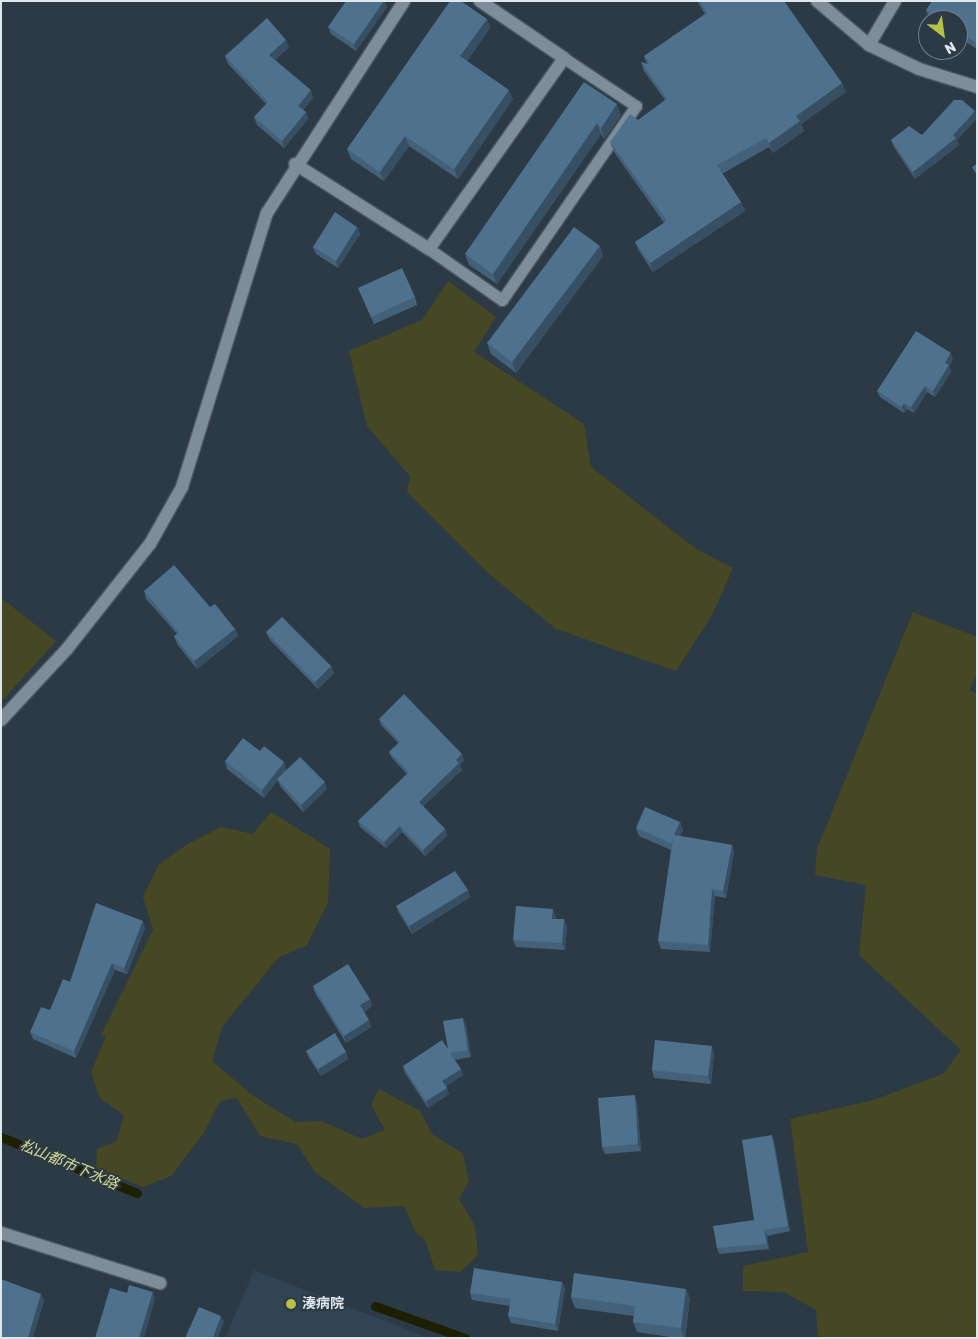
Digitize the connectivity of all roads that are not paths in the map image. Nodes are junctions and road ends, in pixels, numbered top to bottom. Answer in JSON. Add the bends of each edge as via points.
{"nodes":[{"id":1,"x":404,"y":1,"type":"edge"},
{"id":2,"x":480,"y":1,"type":"edge"},
{"id":3,"x":817,"y":1,"type":"edge"},
{"id":4,"x":895,"y":1,"type":"edge"},
{"id":5,"x":868,"y":45,"type":"junction"},
{"id":6,"x":564,"y":58,"type":"junction"},
{"id":7,"x":977,"y":88,"type":"edge"},
{"id":8,"x":295,"y":164,"type":"junction"},
{"id":9,"x":429,"y":249,"type":"junction"},
{"id":10,"x":1,"y":720,"type":"edge"},
{"id":11,"x":1,"y":1233,"type":"edge"},
{"id":12,"x":160,"y":1283,"type":"dead end"}],
"edges":[{"from":1,"to":8,"type":"street"},
{"from":2,"to":6,"type":"street"},
{"from":3,"to":5,"type":"street"},
{"from":4,"to":5,"type":"street"},
{"from":5,"to":7,"type":"street","via":[[919,69]]},
{"from":6,"to":9,"type":"street"},
{"from":6,"to":9,"type":"lane","via":[[636,106],[502,300]]},
{"from":8,"to":9,"type":"street"},
{"from":8,"to":10,"type":"street","via":[[267,213],[182,487],[150,544],[67,649]]},
{"from":11,"to":12,"type":"street"}]}
